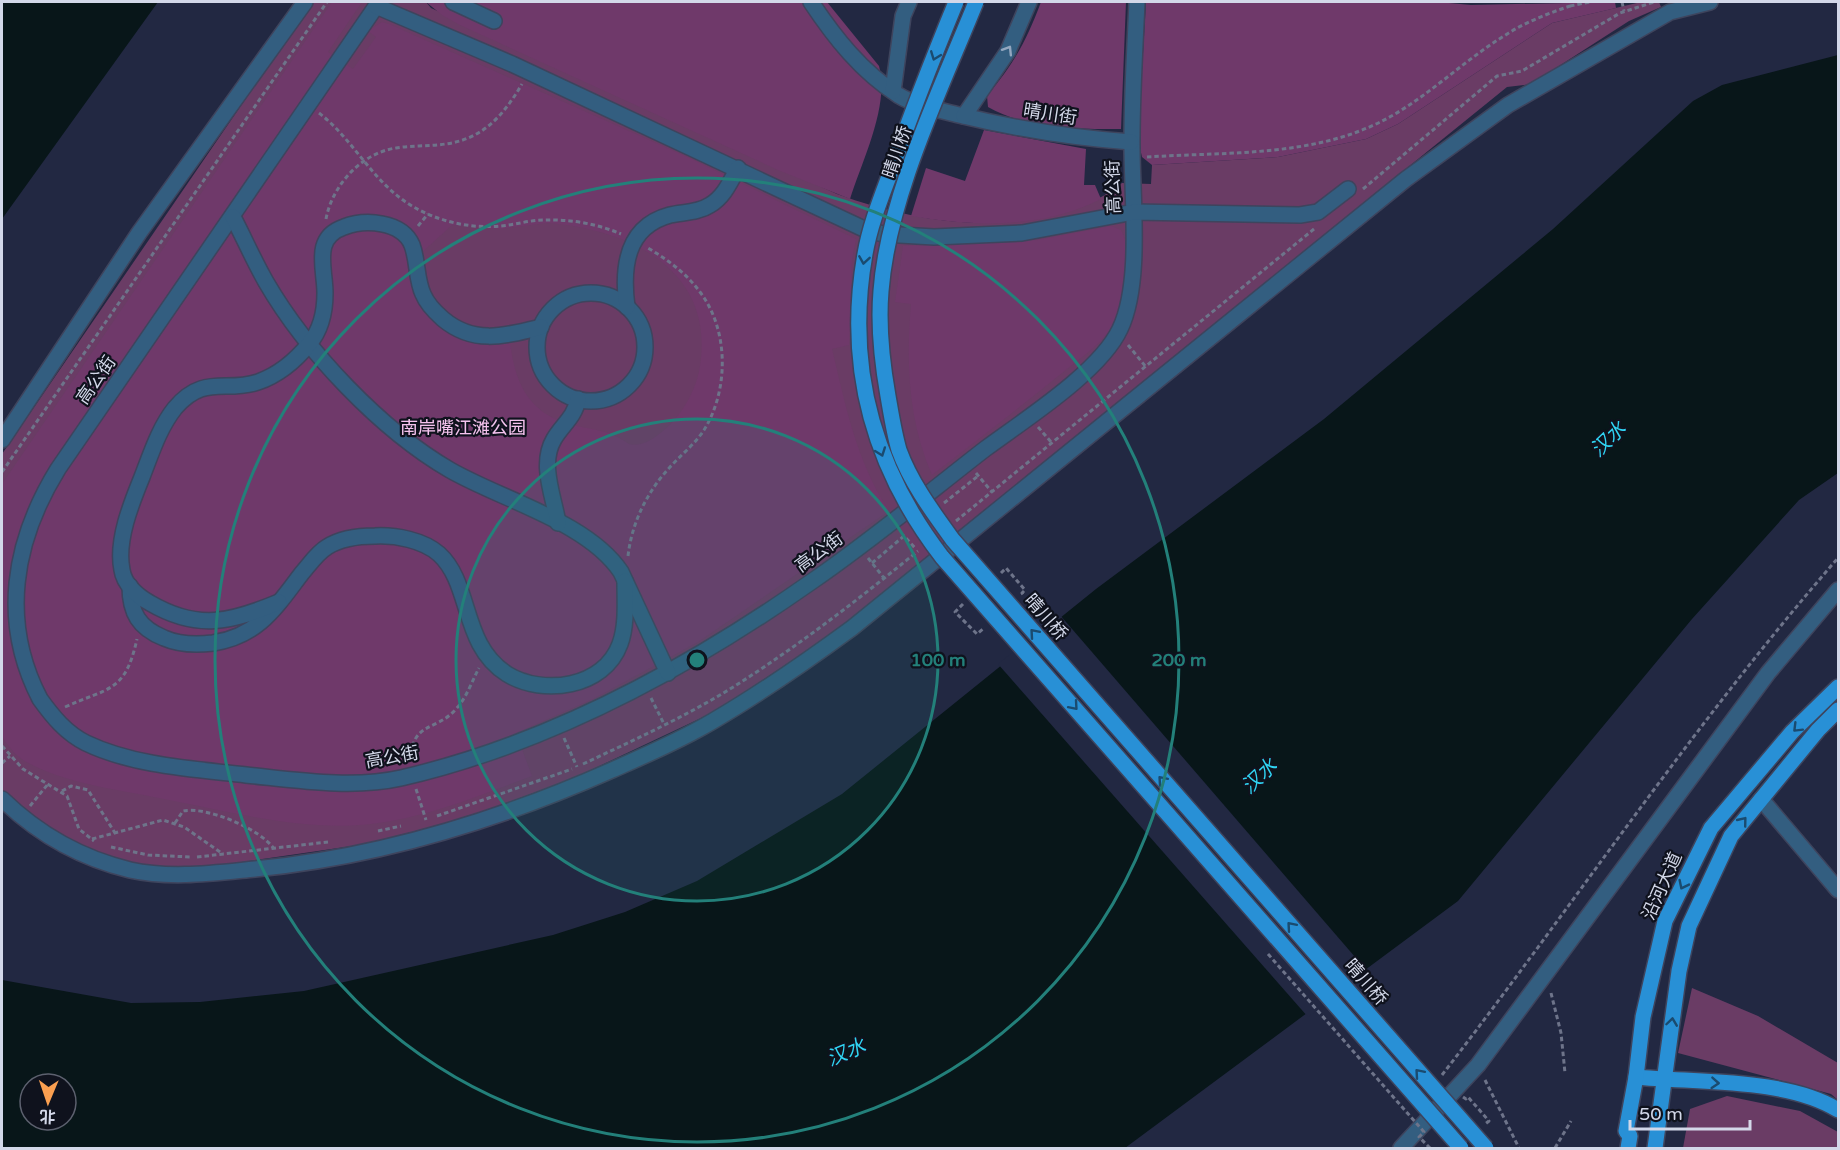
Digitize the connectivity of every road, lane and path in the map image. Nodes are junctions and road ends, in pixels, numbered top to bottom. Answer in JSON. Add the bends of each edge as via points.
{"nodes":[{"id":1,"x":305,"y":2,"type":"edge"},
{"id":2,"x":327,"y":2,"type":"edge"},
{"id":3,"x":453,"y":2,"type":"edge"},
{"id":4,"x":811,"y":2,"type":"edge"},
{"id":5,"x":909,"y":2,"type":"edge"},
{"id":6,"x":956,"y":2,"type":"edge"},
{"id":7,"x":976,"y":2,"type":"edge"},
{"id":8,"x":1029,"y":2,"type":"edge"},
{"id":9,"x":1137,"y":2,"type":"edge"},
{"id":10,"x":1590,"y":2,"type":"edge"},
{"id":11,"x":1622,"y":2,"type":"edge"},
{"id":12,"x":1656,"y":2,"type":"edge"},
{"id":13,"x":1710,"y":2,"type":"edge"},
{"id":14,"x":378,"y":4,"type":"edge"},
{"id":15,"x":1570,"y":4,"type":"edge"},
{"id":16,"x":1624,"y":11,"type":"junction"},
{"id":17,"x":494,"y":21,"type":"dead end"},
{"id":18,"x":529,"y":72,"type":"junction"},
{"id":19,"x":893,"y":91,"type":"junction"},
{"id":20,"x":307,"y":105,"type":"junction"},
{"id":21,"x":964,"y":116,"type":"junction"},
{"id":22,"x":1136,"y":152,"type":"junction"},
{"id":23,"x":364,"y":162,"type":"junction"},
{"id":24,"x":1145,"y":167,"type":"dead end"},
{"id":25,"x":738,"y":168,"type":"junction"},
{"id":26,"x":1355,"y":189,"type":"joint"},
{"id":27,"x":1134,"y":212,"type":"junction"},
{"id":28,"x":232,"y":217,"type":"junction"},
{"id":29,"x":1316,"y":227,"type":"dead end"},
{"id":30,"x":328,"y":237,"type":"junction"},
{"id":31,"x":636,"y":241,"type":"junction"},
{"id":32,"x":627,"y":307,"type":"junction"},
{"id":33,"x":541,"y":327,"type":"junction"},
{"id":34,"x":1125,"y":342,"type":"dead end"},
{"id":35,"x":310,"y":343,"type":"junction"},
{"id":36,"x":1146,"y":367,"type":"junction"},
{"id":37,"x":578,"y":399,"type":"junction"},
{"id":38,"x":1033,"y":422,"type":"dead end"},
{"id":39,"x":2,"y":440,"type":"edge"},
{"id":40,"x":1052,"y":443,"type":"junction"},
{"id":41,"x":2,"y":472,"type":"edge"},
{"id":42,"x":992,"y":492,"type":"junction"},
{"id":43,"x":957,"y":521,"type":"dead end"},
{"id":44,"x":558,"y":523,"type":"junction"},
{"id":45,"x":947,"y":528,"type":"dead end"},
{"id":46,"x":1839,"y":558,"type":"edge"},
{"id":47,"x":884,"y":578,"type":"junction"},
{"id":48,"x":626,"y":581,"type":"junction"},
{"id":49,"x":130,"y":586,"type":"junction"},
{"id":50,"x":1839,"y":590,"type":"edge"},
{"id":51,"x":956,"y":595,"type":"dead end"},
{"id":52,"x":279,"y":602,"type":"junction"},
{"id":53,"x":225,"y":620,"type":"junction"},
{"id":54,"x":141,"y":624,"type":"junction"},
{"id":55,"x":990,"y":637,"type":"dead end"},
{"id":56,"x":231,"y":639,"type":"junction"},
{"id":57,"x":485,"y":652,"type":"junction"},
{"id":58,"x":668,"y":673,"type":"junction"},
{"id":59,"x":1839,"y":687,"type":"edge"},
{"id":60,"x":658,"y":690,"type":"dead end"},
{"id":61,"x":649,"y":695,"type":"dead end"},
{"id":62,"x":656,"y":708,"type":"dead end"},
{"id":63,"x":1839,"y":710,"type":"edge"},
{"id":64,"x":53,"y":715,"type":"junction"},
{"id":65,"x":665,"y":725,"type":"junction"},
{"id":66,"x":572,"y":731,"type":"dead end"},
{"id":67,"x":2,"y":746,"type":"edge"},
{"id":68,"x":10,"y":756,"type":"junction"},
{"id":69,"x":2,"y":763,"type":"edge"},
{"id":70,"x":577,"y":767,"type":"junction"},
{"id":71,"x":415,"y":783,"type":"junction"},
{"id":72,"x":48,"y":784,"type":"junction"},
{"id":73,"x":62,"y":792,"type":"junction"},
{"id":74,"x":2,"y":799,"type":"edge"},
{"id":75,"x":1761,"y":799,"type":"junction"},
{"id":76,"x":21,"y":817,"type":"junction"},
{"id":77,"x":426,"y":820,"type":"junction"},
{"id":78,"x":415,"y":822,"type":"dead end"},
{"id":79,"x":175,"y":823,"type":"junction"},
{"id":80,"x":404,"y":825,"type":"dead end"},
{"id":81,"x":115,"y":833,"type":"junction"},
{"id":82,"x":372,"y":833,"type":"dead end"},
{"id":83,"x":92,"y":839,"type":"junction"},
{"id":84,"x":338,"y":840,"type":"dead end"},
{"id":85,"x":274,"y":849,"type":"junction"},
{"id":86,"x":224,"y":854,"type":"junction"},
{"id":87,"x":1839,"y":890,"type":"edge"},
{"id":88,"x":1266,"y":952,"type":"dead end"},
{"id":89,"x":1546,"y":974,"type":"junction"},
{"id":90,"x":1478,"y":1065,"type":"junction"},
{"id":91,"x":1565,"y":1073,"type":"dead end"},
{"id":92,"x":1636,"y":1077,"type":"junction"},
{"id":93,"x":1440,"y":1078,"type":"dead end"},
{"id":94,"x":1664,"y":1080,"type":"junction"},
{"id":95,"x":1839,"y":1110,"type":"edge"},
{"id":96,"x":1413,"y":1113,"type":"dead end"},
{"id":97,"x":1571,"y":1121,"type":"dead end"},
{"id":98,"x":1406,"y":1122,"type":"dead end"},
{"id":99,"x":1401,"y":1149,"type":"edge"},
{"id":100,"x":1430,"y":1149,"type":"edge"},
{"id":101,"x":1461,"y":1149,"type":"edge"},
{"id":102,"x":1486,"y":1149,"type":"edge"},
{"id":103,"x":1519,"y":1149,"type":"edge"},
{"id":104,"x":1555,"y":1149,"type":"edge"},
{"id":105,"x":1628,"y":1149,"type":"edge"},
{"id":106,"x":1655,"y":1149,"type":"edge"}],
"edges":[{"from":1,"to":39,"type":"street","via":[[139,233]]},
{"from":2,"to":41,"type":"path"},
{"from":3,"to":17,"type":"street"},
{"from":4,"to":19,"type":"street","name":"晴川街","via":[[838,41]]},
{"from":5,"to":19,"type":"street","via":[[903,16]]},
{"from":6,"to":101,"type":"main road","name":"晴川桥","one_way":true,"bridge":true,"via":[[870,229],[860,287],[861,369],[867,406],[889,472],[919,526],[942,557]]},
{"from":102,"to":7,"type":"main road","name":"晴川桥","one_way":true,"bridge":true,"via":[[952,540],[921,495],[899,449],[882,348],[880,307],[885,261],[918,146]]},
{"from":21,"to":8,"type":"street","one_way":true,"via":[[1014,39]]},
{"from":9,"to":22,"type":"street","name":"高公街"},
{"from":10,"to":15,"type":"path"},
{"from":11,"to":16,"type":"path"},
{"from":12,"to":16,"type":"path"},
{"from":13,"to":76,"type":"street","via":[[1670,12],[1508,105],[1406,179],[852,628],[710,723],[635,760],[509,811],[407,842],[314,862],[201,874],[155,874],[98,860],[56,841]]},
{"from":14,"to":18,"type":"street"},
{"from":14,"to":20,"type":"street","name":"高公街"},
{"from":15,"to":22,"type":"path","via":[[1502,36],[1394,115],[1359,131],[1311,145]]},
{"from":16,"to":26,"type":"path","via":[[1522,71],[1497,76]]},
{"from":18,"to":23,"type":"path","via":[[508,107],[485,129],[443,144],[393,148]]},
{"from":18,"to":25,"type":"street"},
{"from":19,"to":21,"type":"street","name":"晴川街","via":[[912,101]]},
{"from":20,"to":23,"type":"path","via":[[338,130]]},
{"from":20,"to":28,"type":"street","name":"高公街"},
{"from":21,"to":22,"type":"street","name":"晴川街"},
{"from":22,"to":24,"type":"path"},
{"from":22,"to":27,"type":"street","name":"高公街"},
{"from":23,"to":30,"type":"path","via":[[349,173],[330,205],[325,230]]},
{"from":23,"to":31,"type":"path","via":[[400,198],[447,220],[481,226],[546,220],[572,222],[600,227]]},
{"from":25,"to":27,"type":"street","via":[[864,229],[911,237],[1022,233]]},
{"from":25,"to":31,"type":"street","via":[[721,197],[711,205],[663,217]]},
{"from":26,"to":27,"type":"street","via":[[1318,212],[1300,215]]},
{"from":27,"to":58,"type":"street","name":"高公街","via":[[1131,284],[1125,318],[1117,336],[1090,366],[809,584]]},
{"from":28,"to":35,"type":"street","via":[[266,282]]},
{"from":28,"to":64,"type":"street","name":"高公街","via":[[43,492],[17,556],[10,598],[13,635],[25,673]]},
{"from":29,"to":36,"type":"path"},
{"from":30,"to":33,"type":"street","via":[[341,227],[366,223],[403,233],[413,247],[427,302],[464,332],[490,337]]},
{"from":30,"to":35,"type":"street","via":[[321,256],[324,310]]},
{"from":31,"to":32,"type":"street","via":[[624,268]]},
{"from":31,"to":48,"type":"path","via":[[681,270],[701,293],[715,323],[722,366],[711,417],[699,437],[657,483],[638,516]]},
{"from":32,"to":33,"type":"street","via":[[609,296],[579,294],[552,310]]},
{"from":32,"to":37,"type":"street","via":[[645,337],[639,372],[614,396]]},
{"from":33,"to":37,"type":"street","via":[[537,347],[541,367],[552,384]]},
{"from":34,"to":36,"type":"path"},
{"from":35,"to":44,"type":"street","via":[[369,407],[431,457]]},
{"from":35,"to":49,"type":"street","via":[[270,376],[246,385],[206,386],[176,407],[157,439],[124,533],[121,563]]},
{"from":36,"to":40,"type":"path"},
{"from":37,"to":44,"type":"street","via":[[572,417],[554,439],[547,461]]},
{"from":38,"to":40,"type":"path"},
{"from":40,"to":42,"type":"path"},
{"from":42,"to":43,"type":"path","bridge":true,"via":[[978,476],[944,503]]},
{"from":42,"to":45,"type":"path"},
{"from":44,"to":48,"type":"street","via":[[597,543]]},
{"from":46,"to":93,"type":"path","via":[[1779,626],[1688,743],[1632,824]]},
{"from":47,"to":47,"type":"path","bridge":true,"via":[[872,563],[904,536],[920,551]]},
{"from":47,"to":65,"type":"path","via":[[737,685]]},
{"from":48,"to":57,"type":"street","via":[[619,645],[601,670],[585,679],[564,686],[524,682],[501,670]]},
{"from":48,"to":58,"type":"street"},
{"from":49,"to":53,"type":"street","via":[[151,604],[184,618]]},
{"from":49,"to":54,"type":"street","via":[[132,610]]},
{"from":50,"to":89,"type":"street","via":[[1768,673]]},
{"from":51,"to":55,"type":"path","bridge":true,"via":[[963,604],[955,612],[977,634],[982,628]]},
{"from":52,"to":53,"type":"street"},
{"from":52,"to":56,"type":"street","via":[[260,625]]},
{"from":52,"to":57,"type":"street","via":[[329,545],[378,536],[415,541],[440,555],[446,563]]},
{"from":53,"to":56,"type":"street"},
{"from":54,"to":56,"type":"street","via":[[156,635],[180,643]]},
{"from":54,"to":64,"type":"path","via":[[122,678],[99,695]]},
{"from":57,"to":71,"type":"path","via":[[458,707],[418,733],[412,751]]},
{"from":58,"to":71,"type":"street","name":"高公街","via":[[559,726]]},
{"from":59,"to":92,"type":"main road","name":"沿河大道","one_way":true,"via":[[1792,732],[1711,828],[1665,921],[1643,1017]]},
{"from":60,"to":61,"type":"path"},
{"from":62,"to":65,"type":"path"},
{"from":63,"to":75,"type":"main road"},
{"from":64,"to":71,"type":"street","name":"高公街","via":[[88,744],[126,757],[326,782]]},
{"from":65,"to":70,"type":"path"},
{"from":66,"to":70,"type":"path","via":[[563,735]]},
{"from":67,"to":68,"type":"path"},
{"from":68,"to":69,"type":"path"},
{"from":68,"to":72,"type":"path"},
{"from":70,"to":77,"type":"path"},
{"from":71,"to":77,"type":"path"},
{"from":72,"to":73,"type":"path"},
{"from":72,"to":76,"type":"path"},
{"from":73,"to":81,"type":"path","via":[[71,786],[88,790]]},
{"from":73,"to":83,"type":"path","via":[[70,801],[79,829]]},
{"from":74,"to":76,"type":"street"},
{"from":75,"to":87,"type":"street"},
{"from":94,"to":75,"type":"main road","one_way":true,"via":[[1689,926],[1731,836]]},
{"from":77,"to":78,"type":"path"},
{"from":79,"to":81,"type":"path","via":[[153,821]]},
{"from":79,"to":85,"type":"path","via":[[183,811],[203,810],[263,836]]},
{"from":79,"to":86,"type":"path"},
{"from":80,"to":82,"type":"path"},
{"from":81,"to":83,"type":"path"},
{"from":83,"to":86,"type":"path","via":[[111,847],[158,856]]},
{"from":84,"to":85,"type":"path"},
{"from":85,"to":86,"type":"path"},
{"from":88,"to":100,"type":"path","bridge":true,"via":[[1424,1132],[1419,1137]]},
{"from":89,"to":90,"type":"street"},
{"from":89,"to":91,"type":"path","via":[[1561,1033]]},
{"from":90,"to":99,"type":"street"},
{"from":90,"to":103,"type":"path"},
{"from":92,"to":94,"type":"main road"},
{"from":92,"to":105,"type":"main road","name":"沿河大道","via":[[1626,1131],[1630,1136]]},
{"from":94,"to":95,"type":"main road","one_way":true,"via":[[1777,1088],[1824,1101]]},
{"from":94,"to":106,"type":"main road"},
{"from":96,"to":98,"type":"path"},
{"from":97,"to":104,"type":"path"}]}
